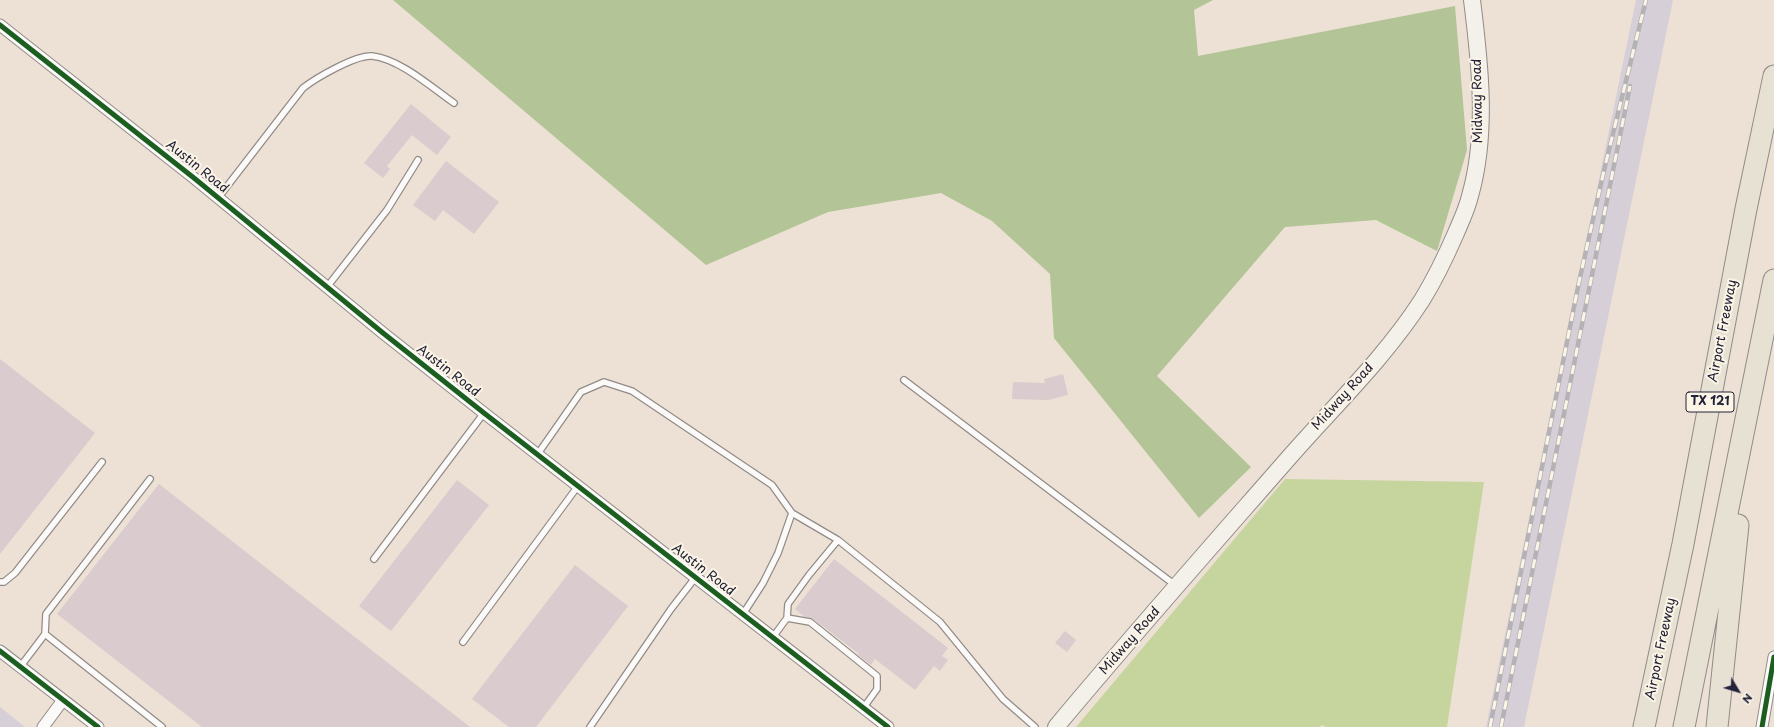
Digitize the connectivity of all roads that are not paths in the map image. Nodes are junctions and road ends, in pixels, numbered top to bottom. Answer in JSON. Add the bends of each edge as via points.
{"nodes":[{"id":1,"x":1472,"y":0,"type":"edge"},
{"id":2,"x":0,"y":25,"type":"edge"},
{"id":3,"x":1774,"y":76,"type":"edge"},
{"id":4,"x":454,"y":102,"type":"dead end"},
{"id":5,"x":418,"y":160,"type":"dead end"},
{"id":6,"x":218,"y":198,"type":"junction"},
{"id":7,"x":1774,"y":280,"type":"edge"},
{"id":8,"x":327,"y":287,"type":"junction"},
{"id":9,"x":904,"y":380,"type":"dead end"},
{"id":10,"x":1752,"y":387,"type":"junction"},
{"id":11,"x":484,"y":413,"type":"junction"},
{"id":12,"x":537,"y":455,"type":"junction"},
{"id":13,"x":102,"y":462,"type":"dead end"},
{"id":14,"x":150,"y":479,"type":"dead end"},
{"id":15,"x":578,"y":486,"type":"junction"},
{"id":16,"x":792,"y":513,"type":"junction"},
{"id":17,"x":838,"y":540,"type":"junction"},
{"id":18,"x":374,"y":559,"type":"dead end"},
{"id":19,"x":695,"y":578,"type":"junction"},
{"id":20,"x":0,"y":582,"type":"edge"},
{"id":21,"x":1177,"y":587,"type":"junction"},
{"id":22,"x":743,"y":614,"type":"junction"},
{"id":23,"x":787,"y":618,"type":"junction"},
{"id":24,"x":45,"y":634,"type":"junction"},
{"id":25,"x":773,"y":637,"type":"junction"},
{"id":26,"x":463,"y":642,"type":"dead end"},
{"id":27,"x":0,"y":651,"type":"edge"},
{"id":28,"x":1774,"y":657,"type":"edge"},
{"id":29,"x":20,"y":667,"type":"junction"},
{"id":30,"x":63,"y":700,"type":"junction"},
{"id":31,"x":864,"y":707,"type":"junction"},
{"id":32,"x":1770,"y":710,"type":"edge"},
{"id":33,"x":43,"y":727,"type":"edge"},
{"id":34,"x":98,"y":727,"type":"edge"},
{"id":35,"x":162,"y":727,"type":"edge"},
{"id":36,"x":590,"y":727,"type":"edge"},
{"id":37,"x":888,"y":727,"type":"edge"},
{"id":38,"x":1035,"y":727,"type":"edge"},
{"id":39,"x":1056,"y":727,"type":"edge"},
{"id":40,"x":1644,"y":727,"type":"edge"},
{"id":41,"x":1684,"y":727,"type":"edge"},
{"id":42,"x":1717,"y":727,"type":"edge"},
{"id":43,"x":1762,"y":727,"type":"edge"}],
"edges":[{"from":1,"to":21,"type":"main road","name":"Midway Road","via":[[1479,87],[1480,147],[1470,198],[1437,273],[1423,299],[1388,346]]},
{"from":2,"to":6,"type":"street","name":"Austin Road"},
{"from":3,"to":40,"type":"highway","name":"Airport Freeway","number":"TX 121","via":[[1744,217],[1683,544]]},
{"from":4,"to":6,"type":"lane","via":[[401,66],[371,56],[353,60],[303,88]]},
{"from":5,"to":8,"type":"lane","via":[[387,210]]},
{"from":6,"to":8,"type":"street","name":"Austin Road"},
{"from":7,"to":10,"type":"highway","number":"TX 121"},
{"from":8,"to":11,"type":"street","name":"Austin Road"},
{"from":9,"to":21,"type":"lane"},
{"from":10,"to":41,"type":"highway","number":"TX 121"},
{"from":10,"to":42,"type":"highway"},
{"from":11,"to":12,"type":"street","name":"Austin Road"},
{"from":11,"to":18,"type":"lane"},
{"from":12,"to":15,"type":"street","name":"Austin Road"},
{"from":12,"to":16,"type":"lane","via":[[581,392],[604,382],[632,391],[772,486]]},
{"from":13,"to":20,"type":"lane","via":[[15,573],[4,582]]},
{"from":14,"to":24,"type":"lane","via":[[46,614]]},
{"from":15,"to":19,"type":"street","name":"Austin Road"},
{"from":15,"to":26,"type":"lane"},
{"from":16,"to":17,"type":"lane"},
{"from":16,"to":22,"type":"lane","via":[[778,553]]},
{"from":17,"to":23,"type":"lane","via":[[788,604]]},
{"from":17,"to":38,"type":"lane","via":[[940,622],[1003,699]]},
{"from":19,"to":22,"type":"street","name":"Austin Road"},
{"from":19,"to":36,"type":"lane"},
{"from":21,"to":39,"type":"main road","name":"Midway Road"},
{"from":22,"to":25,"type":"street","name":"Austin Road"},
{"from":23,"to":25,"type":"lane"},
{"from":23,"to":31,"type":"lane","via":[[810,622],[877,676],[877,689]]},
{"from":24,"to":29,"type":"lane"},
{"from":24,"to":35,"type":"lane"},
{"from":25,"to":31,"type":"street","name":"Austin Road"},
{"from":27,"to":29,"type":"street"},
{"from":28,"to":32,"type":"street"},
{"from":29,"to":30,"type":"street"},
{"from":30,"to":33,"type":"street"},
{"from":30,"to":34,"type":"street"},
{"from":31,"to":37,"type":"street","name":"Austin Road"},
{"from":32,"to":43,"type":"street"}]}
